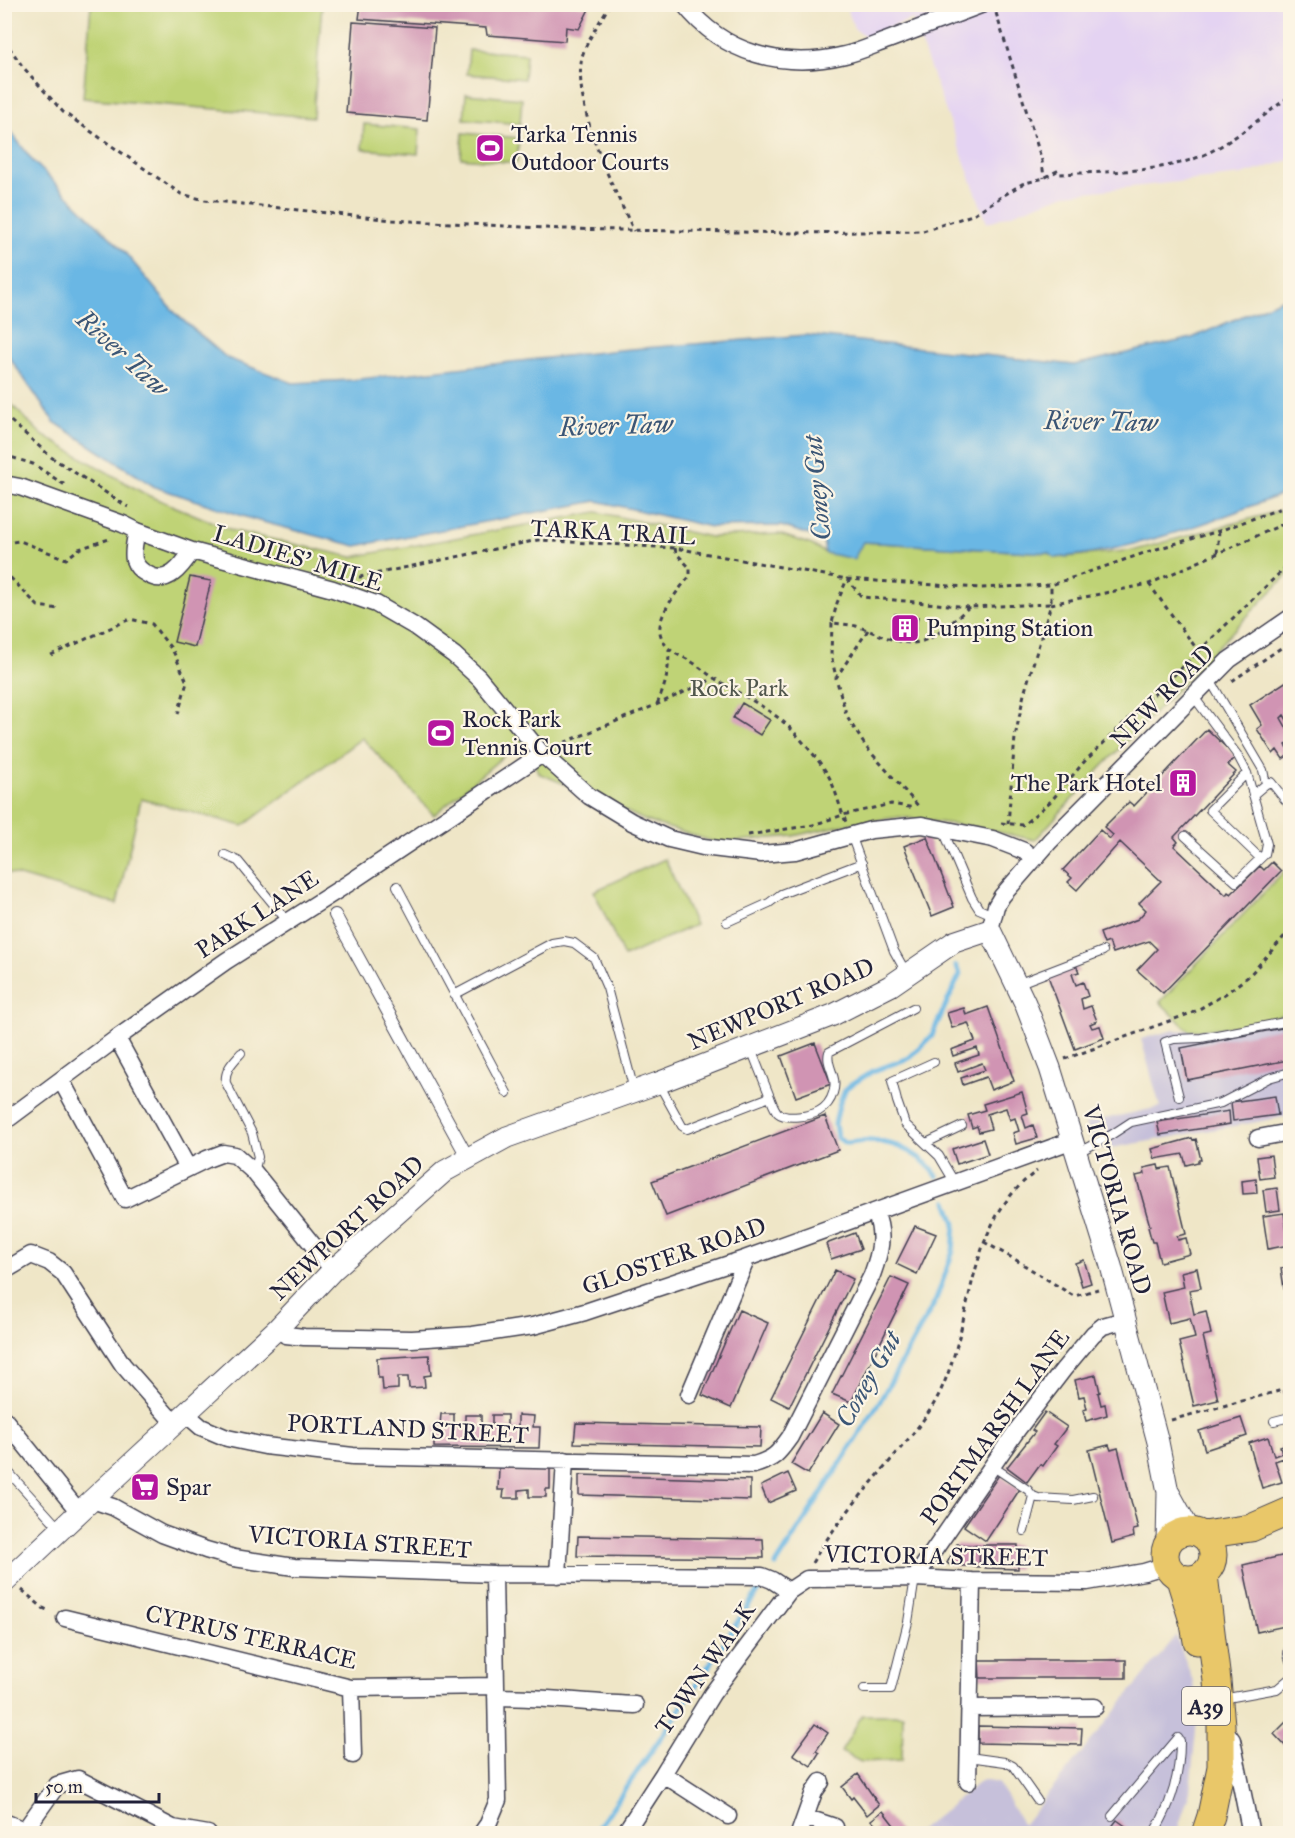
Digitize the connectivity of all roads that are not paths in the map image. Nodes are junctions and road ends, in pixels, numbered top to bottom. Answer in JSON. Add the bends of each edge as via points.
{"nodes":[{"id":1,"x":684,"y":4,"type":"edge"},
{"id":2,"x":983,"y":4,"type":"edge"},
{"id":3,"x":4,"y":484,"type":"edge"},
{"id":4,"x":130,"y":528,"type":"junction"},
{"id":5,"x":192,"y":551,"type":"junction"},
{"id":6,"x":1290,"y":618,"type":"edge"},
{"id":7,"x":1210,"y":680,"type":"junction"},
{"id":8,"x":1194,"y":697,"type":"junction"},
{"id":9,"x":542,"y":754,"type":"junction"},
{"id":10,"x":1247,"y":773,"type":"junction"},
{"id":11,"x":1266,"y":784,"type":"junction"},
{"id":12,"x":1253,"y":795,"type":"junction"},
{"id":13,"x":1290,"y":806,"type":"edge"},
{"id":14,"x":943,"y":829,"type":"junction"},
{"id":15,"x":851,"y":835,"type":"junction"},
{"id":16,"x":1185,"y":836,"type":"dead end"},
{"id":17,"x":225,"y":855,"type":"dead end"},
{"id":18,"x":1260,"y":858,"type":"junction"},
{"id":19,"x":1034,"y":859,"type":"junction"},
{"id":20,"x":862,"y":863,"type":"junction"},
{"id":21,"x":398,"y":886,"type":"dead end"},
{"id":22,"x":335,"y":915,"type":"dead end"},
{"id":23,"x":288,"y":922,"type":"junction"},
{"id":24,"x":727,"y":922,"type":"dead end"},
{"id":25,"x":992,"y":923,"type":"junction"},
{"id":26,"x":1103,"y":951,"type":"dead end"},
{"id":27,"x":907,"y":975,"type":"junction"},
{"id":28,"x":1016,"y":984,"type":"junction"},
{"id":29,"x":454,"y":995,"type":"junction"},
{"id":30,"x":913,"y":1008,"type":"dead end"},
{"id":31,"x":1290,"y":1021,"type":"edge"},
{"id":32,"x":117,"y":1038,"type":"junction"},
{"id":33,"x":750,"y":1048,"type":"junction"},
{"id":34,"x":242,"y":1053,"type":"dead end"},
{"id":35,"x":934,"y":1062,"type":"dead end"},
{"id":36,"x":1290,"y":1072,"type":"edge"},
{"id":37,"x":61,"y":1080,"type":"junction"},
{"id":38,"x":658,"y":1083,"type":"junction"},
{"id":39,"x":634,"y":1091,"type":"junction"},
{"id":40,"x":507,"y":1093,"type":"dead end"},
{"id":41,"x":770,"y":1097,"type":"junction"},
{"id":42,"x":1179,"y":1097,"type":"dead end"},
{"id":43,"x":4,"y":1122,"type":"edge"},
{"id":44,"x":962,"y":1126,"type":"dead end"},
{"id":45,"x":1290,"y":1131,"type":"edge"},
{"id":46,"x":1258,"y":1138,"type":"dead end"},
{"id":47,"x":926,"y":1143,"type":"junction"},
{"id":48,"x":1075,"y":1147,"type":"junction"},
{"id":49,"x":468,"y":1158,"type":"junction"},
{"id":50,"x":188,"y":1168,"type":"junction"},
{"id":51,"x":254,"y":1172,"type":"junction"},
{"id":52,"x":955,"y":1183,"type":"junction"},
{"id":53,"x":875,"y":1212,"type":"junction"},
{"id":54,"x":747,"y":1258,"type":"junction"},
{"id":55,"x":333,"y":1270,"type":"junction"},
{"id":56,"x":4,"y":1271,"type":"edge"},
{"id":57,"x":1125,"y":1320,"type":"junction"},
{"id":58,"x":277,"y":1329,"type":"junction"},
{"id":59,"x":689,"y":1395,"type":"dead end"},
{"id":60,"x":1290,"y":1417,"type":"edge"},
{"id":61,"x":180,"y":1418,"type":"junction"},
{"id":62,"x":4,"y":1419,"type":"edge"},
{"id":63,"x":1274,"y":1421,"type":"dead end"},
{"id":64,"x":565,"y":1460,"type":"junction"},
{"id":65,"x":992,"y":1466,"type":"junction"},
{"id":66,"x":4,"y":1467,"type":"edge"},
{"id":67,"x":1168,"y":1492,"type":"junction"},
{"id":68,"x":1033,"y":1496,"type":"junction"},
{"id":69,"x":1093,"y":1496,"type":"dead end"},
{"id":70,"x":85,"y":1506,"type":"junction"},
{"id":71,"x":1290,"y":1510,"type":"edge"},
{"id":72,"x":1290,"y":1524,"type":"edge"},
{"id":73,"x":61,"y":1531,"type":"junction"},
{"id":74,"x":1024,"y":1531,"type":"dead end"},
{"id":75,"x":1197,"y":1533,"type":"junction"},
{"id":76,"x":1186,"y":1565,"type":"junction"},
{"id":77,"x":494,"y":1575,"type":"junction"},
{"id":78,"x":558,"y":1575,"type":"junction"},
{"id":79,"x":915,"y":1578,"type":"junction"},
{"id":80,"x":8,"y":1581,"type":"edge"},
{"id":81,"x":972,"y":1581,"type":"junction"},
{"id":82,"x":789,"y":1591,"type":"junction"},
{"id":83,"x":65,"y":1618,"type":"road end"},
{"id":84,"x":1290,"y":1641,"type":"edge"},
{"id":85,"x":1290,"y":1661,"type":"edge"},
{"id":86,"x":1290,"y":1678,"type":"edge"},
{"id":87,"x":351,"y":1688,"type":"junction"},
{"id":88,"x":864,"y":1689,"type":"dead end"},
{"id":89,"x":496,"y":1691,"type":"junction"},
{"id":90,"x":635,"y":1705,"type":"dead end"},
{"id":91,"x":1095,"y":1707,"type":"dead end"},
{"id":92,"x":969,"y":1708,"type":"junction"},
{"id":93,"x":1220,"y":1712,"type":"junction"},
{"id":94,"x":352,"y":1755,"type":"dead end"},
{"id":95,"x":969,"y":1758,"type":"junction"},
{"id":96,"x":663,"y":1774,"type":"junction"},
{"id":97,"x":821,"y":1782,"type":"dead end"},
{"id":98,"x":968,"y":1782,"type":"dead end"},
{"id":99,"x":1037,"y":1800,"type":"dead end"},
{"id":100,"x":729,"y":1816,"type":"dead end"},
{"id":101,"x":806,"y":1816,"type":"junction"},
{"id":102,"x":1112,"y":1816,"type":"dead end"},
{"id":103,"x":4,"y":1822,"type":"edge"},
{"id":104,"x":836,"y":1827,"type":"dead end"},
{"id":105,"x":1195,"y":1830,"type":"edge"},
{"id":106,"x":27,"y":1832,"type":"edge"},
{"id":107,"x":208,"y":1833,"type":"edge"},
{"id":108,"x":481,"y":1833,"type":"edge"},
{"id":109,"x":624,"y":1833,"type":"edge"},
{"id":110,"x":799,"y":1833,"type":"edge"},
{"id":111,"x":1153,"y":1833,"type":"edge"},
{"id":112,"x":1251,"y":1833,"type":"edge"}],
"edges":[{"from":1,"to":2,"type":"street","via":[[718,38],[751,54],[816,60],[845,55]]},
{"from":3,"to":4,"type":"street","name":"LADIES' MILE"},
{"from":4,"to":5,"type":"street","name":"LADIES' MILE"},
{"from":4,"to":5,"type":"street","via":[[134,560],[153,578],[173,574]]},
{"from":5,"to":9,"type":"street","name":"LADIES' MILE","via":[[333,589],[376,604],[414,626],[479,678]]},
{"from":6,"to":7,"type":"street","name":"NEW ROAD","via":[[1239,653]]},
{"from":7,"to":8,"type":"street","name":"NEW ROAD"},
{"from":7,"to":11,"type":"lane","via":[[1263,770]]},
{"from":8,"to":10,"type":"lane"},
{"from":8,"to":19,"type":"street","name":"NEW ROAD"},
{"from":9,"to":15,"type":"street","name":"LADIES' MILE","via":[[589,796],[669,839],[761,854],[795,851]]},
{"from":9,"to":23,"type":"street","name":"PARK LANE"},
{"from":10,"to":12,"type":"lane"},
{"from":10,"to":18,"type":"lane","via":[[1210,810]]},
{"from":11,"to":12,"type":"lane"},
{"from":11,"to":13,"type":"lane","via":[[1271,782]]},
{"from":12,"to":18,"type":"lane","via":[[1266,836],[1265,854]]},
{"from":14,"to":15,"type":"street","name":"LADIES' MILE","via":[[922,825]]},
{"from":14,"to":19,"type":"street","name":"LADIES' MILE","via":[[1007,843]]},
{"from":14,"to":25,"type":"lane","via":[[972,898]]},
{"from":15,"to":20,"type":"lane"},
{"from":16,"to":18,"type":"lane","via":[[1236,882]]},
{"from":17,"to":23,"type":"lane","via":[[238,861]]},
{"from":19,"to":25,"type":"street","name":"NEW ROAD","via":[[1002,896]]},
{"from":20,"to":24,"type":"lane","via":[[781,894]]},
{"from":20,"to":27,"type":"lane","via":[[894,951]]},
{"from":21,"to":29,"type":"lane"},
{"from":22,"to":49,"type":"street"},
{"from":23,"to":32,"type":"street","name":"PARK LANE"},
{"from":25,"to":27,"type":"street","name":"NEWPORT ROAD","via":[[954,942]]},
{"from":25,"to":28,"type":"street","name":"VICTORIA ROAD"},
{"from":26,"to":28,"type":"lane"},
{"from":27,"to":33,"type":"street","name":"NEWPORT ROAD","via":[[861,1002]]},
{"from":28,"to":48,"type":"street","name":"VICTORIA ROAD","via":[[1050,1068]]},
{"from":29,"to":39,"type":"lane","via":[[552,943],[574,943],[594,958],[607,988]]},
{"from":29,"to":40,"type":"lane"},
{"from":30,"to":41,"type":"lane","via":[[829,1052],[827,1057],[836,1081],[828,1103],[819,1112],[789,1118],[780,1115]]},
{"from":31,"to":42,"type":"lane","via":[[1165,1042]]},
{"from":32,"to":37,"type":"street","name":"PARK LANE"},
{"from":32,"to":50,"type":"street"},
{"from":33,"to":38,"type":"street","name":"NEWPORT ROAD"},
{"from":33,"to":41,"type":"lane"},
{"from":34,"to":51,"type":"lane","via":[[225,1075],[252,1133],[258,1157]]},
{"from":35,"to":47,"type":"lane","via":[[892,1080],[905,1124]]},
{"from":36,"to":48,"type":"lane","via":[[1269,1078],[1221,1103],[1131,1122],[1111,1135]]},
{"from":37,"to":43,"type":"street","name":"PARK LANE"},
{"from":37,"to":50,"type":"street","via":[[125,1199]]},
{"from":38,"to":39,"type":"street","name":"NEWPORT ROAD"},
{"from":38,"to":41,"type":"lane","via":[[687,1129]]},
{"from":39,"to":49,"type":"street","name":"NEWPORT ROAD","via":[[507,1137]]},
{"from":44,"to":47,"type":"lane"},
{"from":45,"to":46,"type":"street"},
{"from":47,"to":52,"type":"lane"},
{"from":48,"to":52,"type":"street","name":"GLOSTER ROAD","via":[[1050,1150]]},
{"from":48,"to":57,"type":"street","name":"VICTORIA ROAD"},
{"from":49,"to":55,"type":"street","name":"NEWPORT ROAD","via":[[445,1171]]},
{"from":50,"to":51,"type":"street","via":[[223,1153],[235,1155]]},
{"from":51,"to":55,"type":"street"},
{"from":52,"to":53,"type":"street","name":"GLOSTER ROAD"},
{"from":53,"to":54,"type":"street","name":"GLOSTER ROAD"},
{"from":53,"to":64,"type":"street","name":"PORTLAND STREET","via":[[882,1237],[872,1275],[790,1437],[773,1458],[754,1465]]},
{"from":54,"to":58,"type":"street","name":"GLOSTER ROAD","via":[[585,1312],[492,1333],[411,1339],[320,1338],[286,1335]]},
{"from":54,"to":59,"type":"street"},
{"from":55,"to":58,"type":"street","name":"NEWPORT ROAD"},
{"from":56,"to":61,"type":"street","name":"PORTLAND STREET","via":[[31,1255],[63,1273],[123,1365]]},
{"from":57,"to":65,"type":"street","name":"PORTMARSH LANE","via":[[1103,1326],[1093,1334]]},
{"from":57,"to":67,"type":"street","name":"VICTORIA ROAD"},
{"from":58,"to":61,"type":"street","name":"NEWPORT ROAD"},
{"from":60,"to":63,"type":"lane"},
{"from":61,"to":64,"type":"street","name":"PORTLAND STREET","via":[[215,1434],[265,1446],[353,1456]]},
{"from":61,"to":70,"type":"street","name":"NEWPORT ROAD"},
{"from":62,"to":70,"type":"street"},
{"from":64,"to":78,"type":"street"},
{"from":65,"to":68,"type":"lane"},
{"from":65,"to":79,"type":"street","name":"PORTMARSH LANE"},
{"from":66,"to":73,"type":"lane"},
{"from":67,"to":75,"type":"street","name":"VICTORIA ROAD"},
{"from":67,"to":76,"type":"street","name":"VICTORIA ROAD"},
{"from":68,"to":69,"type":"lane","via":[[1073,1500]]},
{"from":68,"to":74,"type":"lane"},
{"from":70,"to":73,"type":"street","name":"NEWPORT ROAD"},
{"from":70,"to":77,"type":"street","name":"VICTORIA STREET","via":[[112,1507],[162,1534],[234,1558],[294,1567]]},
{"from":71,"to":75,"type":"main road","via":[[1251,1528]]},
{"from":72,"to":76,"type":"main road"},
{"from":73,"to":80,"type":"street","name":"NEWPORT ROAD"},
{"from":75,"to":76,"type":"main road","via":[[1176,1534]]},
{"from":75,"to":76,"type":"main road","number":"A39","via":[[1213,1550]]},
{"from":76,"to":81,"type":"street","name":"VICTORIA STREET","via":[[1087,1582]]},
{"from":76,"to":93,"type":"main road","number":"A39"},
{"from":76,"to":105,"type":"main road","number":"A39","via":[[1206,1713],[1205,1758]]},
{"from":77,"to":78,"type":"street","name":"VICTORIA STREET"},
{"from":77,"to":89,"type":"street","name":"VICTORIA STREET"},
{"from":78,"to":82,"type":"street","name":"VICTORIA STREET","via":[[762,1576]]},
{"from":79,"to":81,"type":"street","name":"VICTORIA STREET"},
{"from":79,"to":82,"type":"street","name":"VICTORIA STREET","via":[[807,1579]]},
{"from":79,"to":88,"type":"lane","via":[[891,1689]]},
{"from":81,"to":92,"type":"street"},
{"from":82,"to":96,"type":"street","name":"TOWN WALK","via":[[712,1694]]},
{"from":83,"to":87,"type":"street","name":"CYPRUS TERRACE"},
{"from":84,"to":85,"type":"lane"},
{"from":86,"to":93,"type":"lane","via":[[1277,1689]]},
{"from":87,"to":89,"type":"street","name":"CYPRUS TERRACE"},
{"from":87,"to":94,"type":"street"},
{"from":89,"to":90,"type":"street","name":"CYPRUS TERRACE","via":[[570,1702]]},
{"from":89,"to":108,"type":"street","name":"VICTORIA STREET","via":[[498,1800]]},
{"from":91,"to":92,"type":"street"},
{"from":92,"to":95,"type":"street"},
{"from":93,"to":105,"type":"main road","number":"A39","via":[[1221,1767],[1211,1816]]},
{"from":93,"to":112,"type":"street","via":[[1232,1740]]},
{"from":95,"to":98,"type":"street"},
{"from":95,"to":99,"type":"lane","via":[[1013,1766]]},
{"from":96,"to":100,"type":"street","name":"TOWN WALK"},
{"from":96,"to":109,"type":"street","name":"TOWN WALK"},
{"from":97,"to":101,"type":"street"},
{"from":101,"to":104,"type":"street"},
{"from":101,"to":110,"type":"street"},
{"from":102,"to":111,"type":"lane","via":[[1178,1738],[1180,1766],[1172,1797]]},
{"from":103,"to":106,"type":"street"},
{"from":106,"to":107,"type":"street","via":[[57,1785],[78,1779],[173,1828]]}]}
